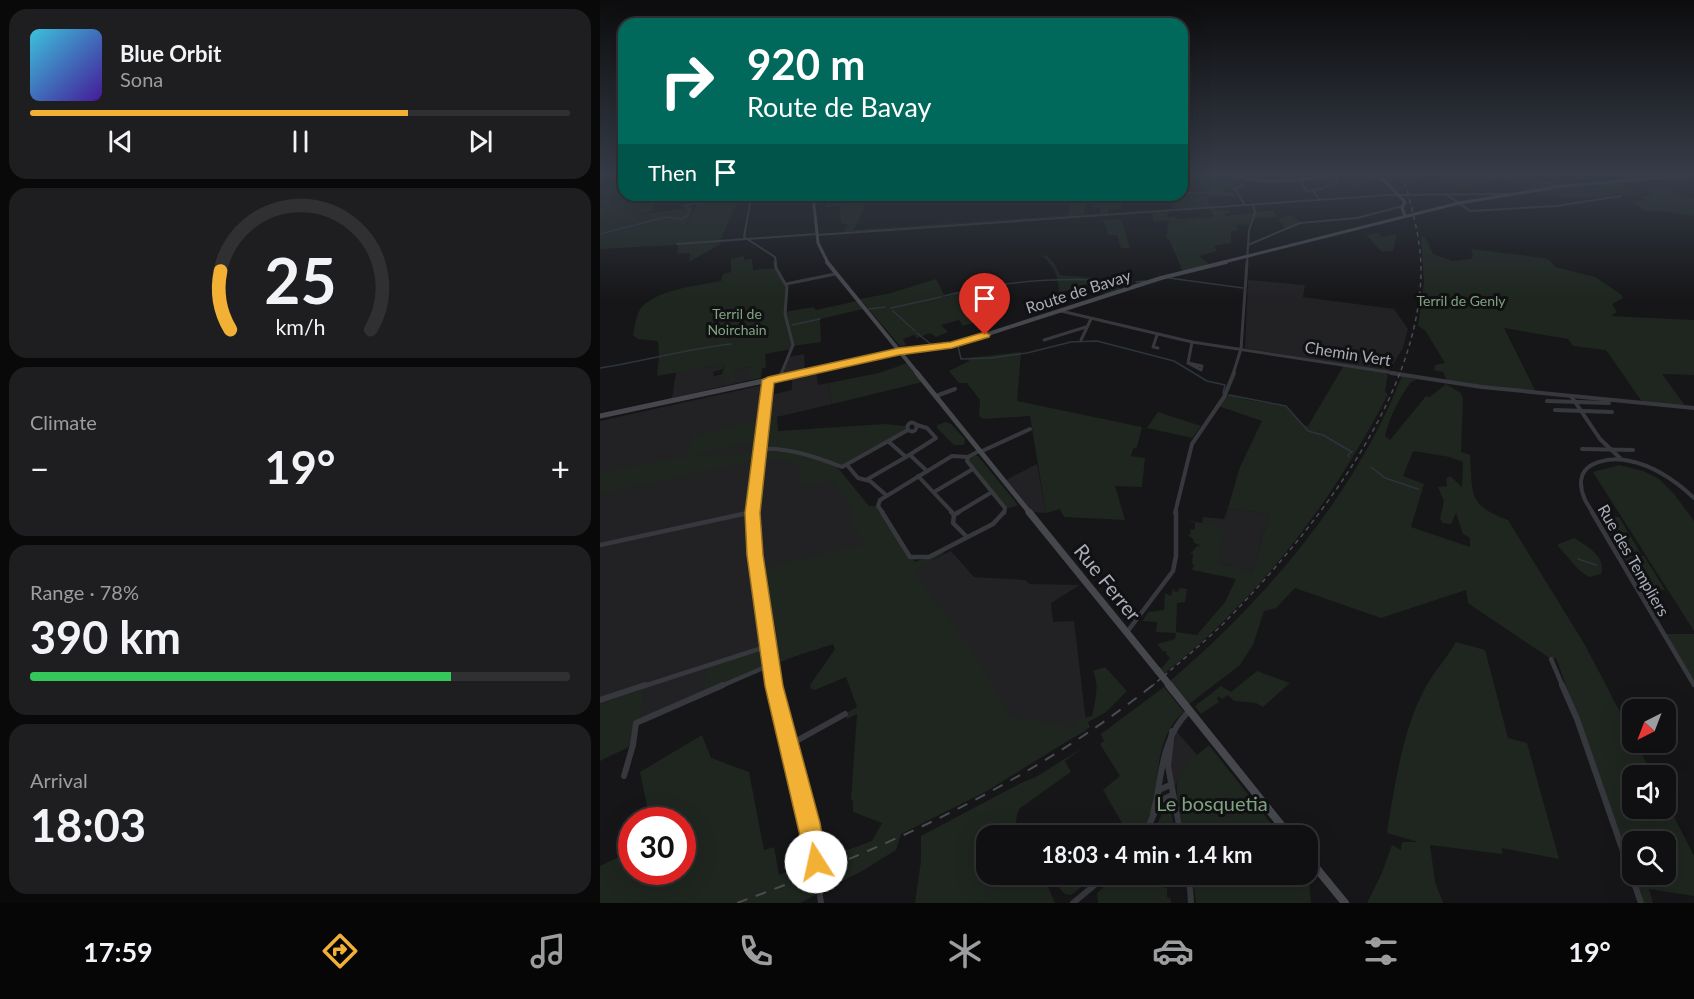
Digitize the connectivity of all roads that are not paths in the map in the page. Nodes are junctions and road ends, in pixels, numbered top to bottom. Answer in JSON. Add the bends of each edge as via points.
{"nodes":[{"id":1,"x":747,"y":215,"type":"edge"},
{"id":2,"x":815,"y":215,"type":"edge"},
{"id":3,"x":1099,"y":215,"type":"edge"},
{"id":4,"x":1254,"y":215,"type":"edge"},
{"id":5,"x":1368,"y":215,"type":"edge"},
{"id":6,"x":1409,"y":215,"type":"edge"},
{"id":7,"x":1405,"y":216,"type":"joint"},
{"id":8,"x":817,"y":234,"type":"junction"},
{"id":9,"x":748,"y":240,"type":"junction"},
{"id":10,"x":677,"y":244,"type":"dead end"},
{"id":11,"x":1248,"y":245,"type":"junction"},
{"id":12,"x":1247,"y":256,"type":"junction"},
{"id":13,"x":835,"y":274,"type":"junction"},
{"id":14,"x":786,"y":284,"type":"junction"},
{"id":15,"x":1060,"y":310,"type":"junction"},
{"id":16,"x":1091,"y":319,"type":"junction"},
{"id":17,"x":1086,"y":327,"type":"junction"},
{"id":18,"x":1156,"y":335,"type":"junction"},
{"id":19,"x":1044,"y":340,"type":"dead end"},
{"id":20,"x":1081,"y":340,"type":"dead end"},
{"id":21,"x":1192,"y":342,"type":"junction"},
{"id":22,"x":1158,"y":348,"type":"dead end"},
{"id":23,"x":1241,"y":349,"type":"junction"},
{"id":24,"x":899,"y":352,"type":"junction"},
{"id":25,"x":1188,"y":363,"type":"dead end"},
{"id":26,"x":779,"y":378,"type":"junction"},
{"id":27,"x":768,"y":380,"type":"junction"},
{"id":28,"x":955,"y":389,"type":"dead end"},
{"id":29,"x":1571,"y":396,"type":"junction"},
{"id":30,"x":934,"y":397,"type":"junction"},
{"id":31,"x":1547,"y":401,"type":"dead end"},
{"id":32,"x":1575,"y":402,"type":"junction"},
{"id":33,"x":1609,"y":403,"type":"dead end"},
{"id":34,"x":1694,"y":408,"type":"edge"},
{"id":35,"x":1556,"y":410,"type":"dead end"},
{"id":36,"x":1581,"y":411,"type":"junction"},
{"id":37,"x":1612,"y":412,"type":"dead end"},
{"id":38,"x":600,"y":416,"type":"edge"},
{"id":39,"x":1030,"y":429,"type":"dead end"},
{"id":40,"x":889,"y":442,"type":"junction"},
{"id":41,"x":760,"y":449,"type":"junction"},
{"id":42,"x":1582,"y":449,"type":"dead end"},
{"id":43,"x":1608,"y":450,"type":"junction"},
{"id":44,"x":1634,"y":450,"type":"dead end"},
{"id":45,"x":980,"y":452,"type":"junction"},
{"id":46,"x":908,"y":456,"type":"junction"},
{"id":47,"x":968,"y":457,"type":"junction"},
{"id":48,"x":1605,"y":461,"type":"junction"},
{"id":49,"x":1625,"y":461,"type":"junction"},
{"id":50,"x":847,"y":465,"type":"junction"},
{"id":51,"x":973,"y":469,"type":"junction"},
{"id":52,"x":927,"y":471,"type":"junction"},
{"id":53,"x":918,"y":476,"type":"junction"},
{"id":54,"x":866,"y":480,"type":"junction"},
{"id":55,"x":934,"y":492,"type":"junction"},
{"id":56,"x":992,"y":492,"type":"junction"},
{"id":57,"x":886,"y":495,"type":"junction"},
{"id":58,"x":1694,"y":498,"type":"edge"},
{"id":59,"x":752,"y":513,"type":"junction"},
{"id":60,"x":954,"y":515,"type":"junction"},
{"id":61,"x":967,"y":537,"type":"junction"},
{"id":62,"x":600,"y":546,"type":"edge"},
{"id":63,"x":1127,"y":633,"type":"junction"},
{"id":64,"x":768,"y":646,"type":"junction"},
{"id":65,"x":1551,"y":659,"type":"dead end"},
{"id":66,"x":771,"y":665,"type":"junction"},
{"id":67,"x":1694,"y":685,"type":"edge"},
{"id":68,"x":600,"y":700,"type":"edge"},
{"id":69,"x":1190,"y":711,"type":"junction"},
{"id":70,"x":845,"y":714,"type":"dead end"},
{"id":71,"x":1172,"y":731,"type":"junction"},
{"id":72,"x":789,"y":745,"type":"junction"},
{"id":73,"x":624,"y":776,"type":"dead end"},
{"id":74,"x":1170,"y":785,"type":"junction"},
{"id":75,"x":1172,"y":795,"type":"junction"},
{"id":76,"x":1157,"y":797,"type":"junction"},
{"id":77,"x":1152,"y":820,"type":"junction"},
{"id":78,"x":1150,"y":825,"type":"edge"},
{"id":79,"x":1179,"y":825,"type":"edge"},
{"id":80,"x":1281,"y":825,"type":"edge"},
{"id":81,"x":1318,"y":870,"type":"edge"},
{"id":82,"x":1095,"y":885,"type":"edge"},
{"id":83,"x":1190,"y":885,"type":"edge"},
{"id":84,"x":822,"y":903,"type":"edge"},
{"id":85,"x":1073,"y":903,"type":"edge"},
{"id":86,"x":1191,"y":903,"type":"edge"},
{"id":87,"x":1345,"y":903,"type":"edge"},
{"id":88,"x":1641,"y":903,"type":"edge"}],
"edges":[{"from":1,"to":9,"type":"street","via":[[744,235]]},
{"from":2,"to":8,"type":"main road","name":"Rue Ferrer"},
{"from":3,"to":8,"type":"street"},
{"from":4,"to":11,"type":"street"},
{"from":5,"to":11,"type":"street","via":[[1300,223]]},
{"from":6,"to":7,"type":"main road","name":"Route de Bavay"},
{"from":7,"to":12,"type":"main road","name":"Route de Bavay"},
{"from":8,"to":9,"type":"street"},
{"from":8,"to":13,"type":"main road","name":"Rue Ferrer","via":[[823,255]]},
{"from":9,"to":10,"type":"street"},
{"from":9,"to":14,"type":"street","via":[[775,257],[776,268]]},
{"from":11,"to":12,"type":"street"},
{"from":12,"to":15,"type":"main road","name":"Route de Bavay"},
{"from":12,"to":23,"type":"street"},
{"from":13,"to":14,"type":"street"},
{"from":13,"to":24,"type":"main road","name":"Rue Ferrer"},
{"from":14,"to":26,"type":"street","via":[[785,314],[793,345]]},
{"from":15,"to":16,"type":"street","name":"Chemin Vert"},
{"from":15,"to":24,"type":"main road","name":"Route de Bavay","via":[[957,344]]},
{"from":16,"to":17,"type":"street"},
{"from":16,"to":18,"type":"street","name":"Chemin Vert"},
{"from":17,"to":19,"type":"street"},
{"from":17,"to":20,"type":"street"},
{"from":18,"to":21,"type":"street","name":"Chemin Vert"},
{"from":18,"to":22,"type":"street","via":[[1153,347]]},
{"from":21,"to":23,"type":"street","name":"Chemin Vert"},
{"from":21,"to":25,"type":"street"},
{"from":23,"to":29,"type":"street","name":"Chemin Vert","via":[[1516,392]]},
{"from":23,"to":63,"type":"street","via":[[1224,397],[1192,444],[1175,514],[1173,572]]},
{"from":24,"to":26,"type":"main road","name":"Route de Bavay"},
{"from":24,"to":30,"type":"main road","name":"Rue Ferrer"},
{"from":26,"to":27,"type":"main road","name":"Route de Bavay"},
{"from":27,"to":38,"type":"main road","name":"Route de Bavay"},
{"from":27,"to":41,"type":"street"},
{"from":28,"to":30,"type":"street"},
{"from":29,"to":32,"type":"street"},
{"from":29,"to":34,"type":"street","name":"Chemin Vert"},
{"from":30,"to":45,"type":"main road","name":"Rue Ferrer"},
{"from":31,"to":32,"type":"street"},
{"from":32,"to":33,"type":"street"},
{"from":32,"to":36,"type":"street"},
{"from":35,"to":36,"type":"street"},
{"from":36,"to":37,"type":"street"},
{"from":36,"to":43,"type":"street"},
{"from":39,"to":45,"type":"street"},
{"from":40,"to":46,"type":"street"},
{"from":40,"to":46,"type":"street","via":[[917,425],[927,428],[936,438]]},
{"from":40,"to":50,"type":"street"},
{"from":41,"to":50,"type":"street","via":[[798,453],[839,467]]},
{"from":41,"to":59,"type":"street"},
{"from":42,"to":43,"type":"street"},
{"from":43,"to":44,"type":"street"},
{"from":43,"to":48,"type":"street"},
{"from":43,"to":49,"type":"street"},
{"from":45,"to":47,"type":"street"},
{"from":45,"to":63,"type":"main road","name":"Rue Ferrer"},
{"from":46,"to":52,"type":"street"},
{"from":46,"to":54,"type":"street"},
{"from":47,"to":51,"type":"street"},
{"from":47,"to":52,"type":"street","via":[[953,456]]},
{"from":48,"to":49,"type":"street","name":"Rue des Templiers"},
{"from":48,"to":67,"type":"street","name":"Rue des Templiers","via":[[1586,470],[1582,492]]},
{"from":49,"to":58,"type":"street","via":[[1667,477]]},
{"from":50,"to":54,"type":"street","via":[[858,478]]},
{"from":51,"to":55,"type":"street"},
{"from":51,"to":56,"type":"street"},
{"from":52,"to":53,"type":"street"},
{"from":53,"to":55,"type":"street"},
{"from":53,"to":57,"type":"street"},
{"from":54,"to":57,"type":"street"},
{"from":55,"to":60,"type":"street"},
{"from":56,"to":60,"type":"street"},
{"from":56,"to":61,"type":"street","via":[[1005,508],[1004,514]]},
{"from":57,"to":61,"type":"street","via":[[878,506],[910,557],[929,557]]},
{"from":59,"to":62,"type":"street"},
{"from":59,"to":64,"type":"street"},
{"from":60,"to":61,"type":"street","via":[[953,523]]},
{"from":63,"to":69,"type":"main road","name":"Rue Ferrer","bridge":true},
{"from":64,"to":66,"type":"street"},
{"from":64,"to":68,"type":"street"},
{"from":65,"to":88,"type":"street"},
{"from":66,"to":72,"type":"street"},
{"from":66,"to":73,"type":"street","via":[[636,723]]},
{"from":69,"to":71,"type":"street"},
{"from":69,"to":80,"type":"main road","name":"Rue Ferrer"},
{"from":70,"to":72,"type":"street"},
{"from":71,"to":74,"type":"street"},
{"from":71,"to":76,"type":"street","via":[[1164,752]]},
{"from":72,"to":84,"type":"street","via":[[812,838]]},
{"from":74,"to":75,"type":"street"},
{"from":74,"to":76,"type":"street","via":[[1162,787]]},
{"from":75,"to":77,"type":"street","via":[[1160,801]]},
{"from":75,"to":79,"type":"street"},
{"from":76,"to":77,"type":"street"},
{"from":77,"to":78,"type":"street"},
{"from":81,"to":87,"type":"main road"},
{"from":82,"to":85,"type":"street"},
{"from":83,"to":86,"type":"street"}]}
